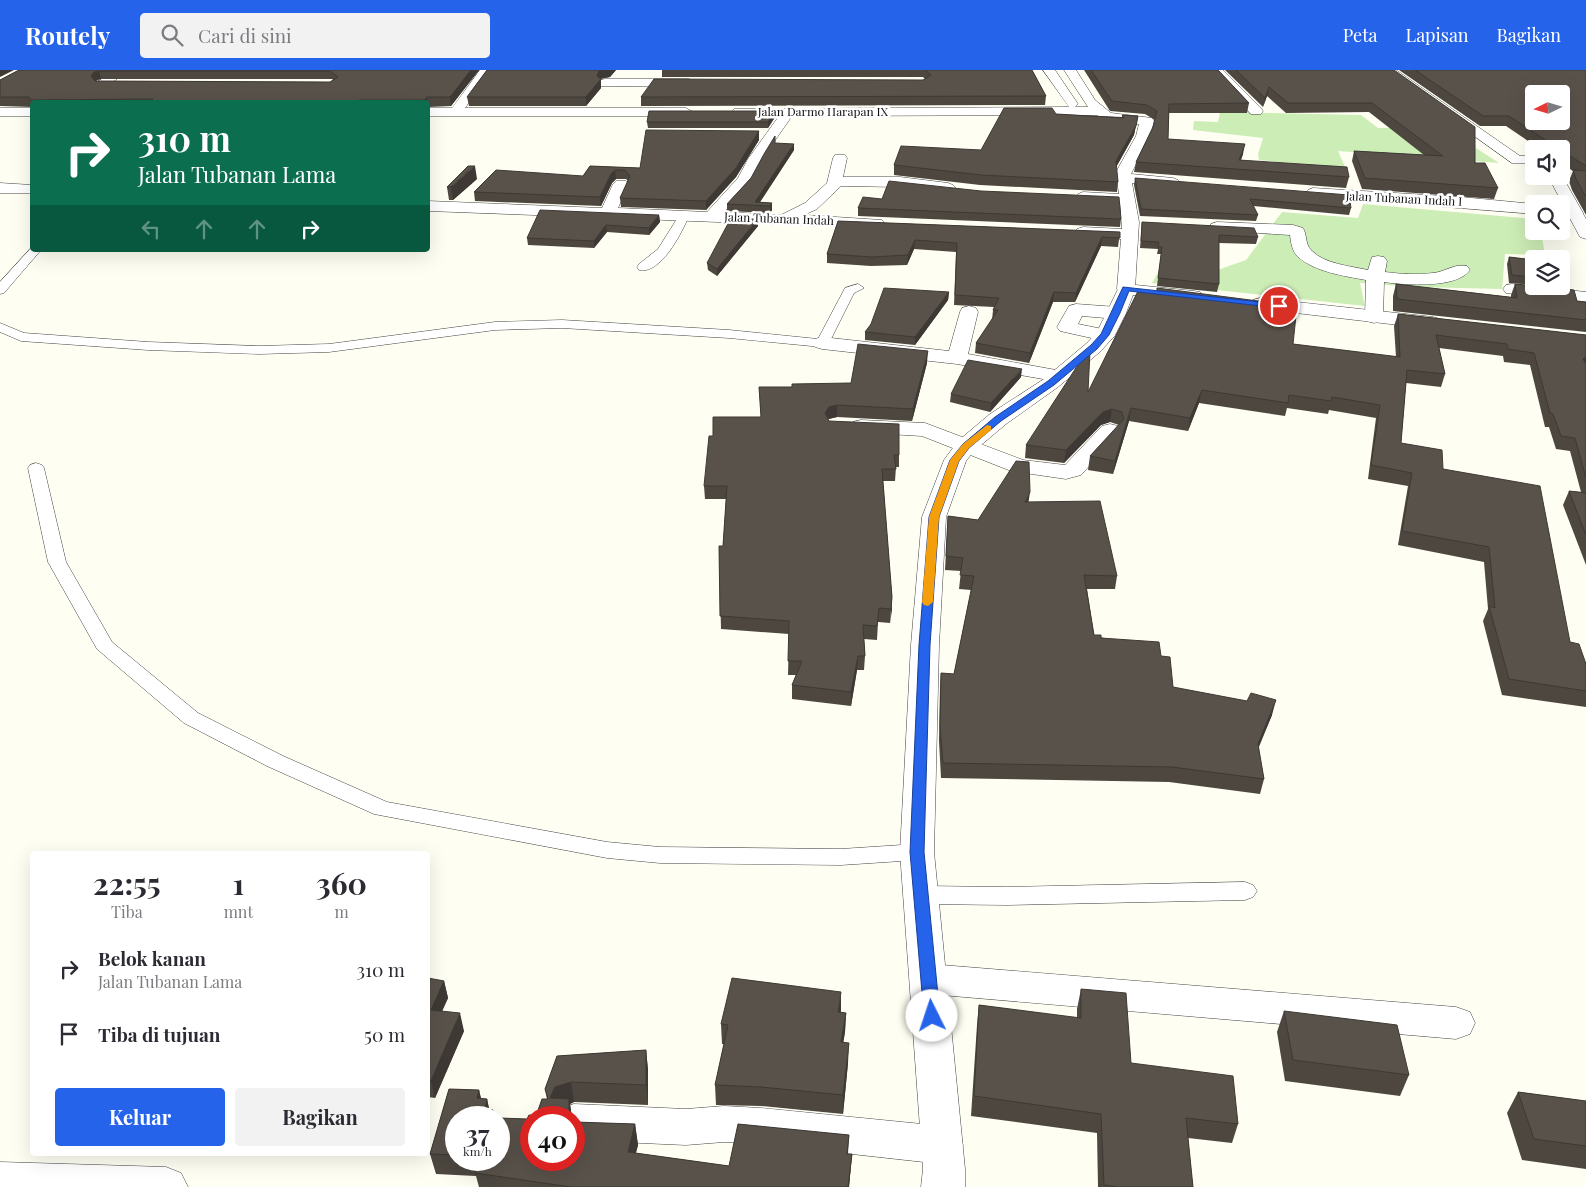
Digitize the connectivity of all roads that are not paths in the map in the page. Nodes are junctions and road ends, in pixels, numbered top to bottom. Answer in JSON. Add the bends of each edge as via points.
{"nodes":[{"id":1,"x":124,"y":70,"type":"edge"},
{"id":2,"x":486,"y":70,"type":"edge"},
{"id":3,"x":611,"y":70,"type":"edge"},
{"id":4,"x":1049,"y":70,"type":"edge"},
{"id":5,"x":1070,"y":70,"type":"edge"},
{"id":6,"x":1216,"y":70,"type":"edge"},
{"id":7,"x":1388,"y":70,"type":"edge"},
{"id":8,"x":1410,"y":70,"type":"edge"},
{"id":9,"x":605,"y":83,"type":"junction"},
{"id":10,"x":704,"y":83,"type":"edge"},
{"id":11,"x":101,"y":85,"type":"junction"},
{"id":12,"x":120,"y":85,"type":"edge"},
{"id":13,"x":82,"y":96,"type":"edge"},
{"id":14,"x":927,"y":99,"type":"edge"},
{"id":15,"x":1078,"y":111,"type":"junction"},
{"id":16,"x":1098,"y":111,"type":"junction"},
{"id":17,"x":1256,"y":111,"type":"dead end"},
{"id":18,"x":0,"y":112,"type":"edge"},
{"id":19,"x":30,"y":112,"type":"edge"},
{"id":20,"x":430,"y":112,"type":"edge"},
{"id":21,"x":456,"y":112,"type":"junction"},
{"id":22,"x":593,"y":112,"type":"junction"},
{"id":23,"x":700,"y":112,"type":"edge"},
{"id":24,"x":730,"y":112,"type":"edge"},
{"id":25,"x":788,"y":112,"type":"junction"},
{"id":26,"x":931,"y":112,"type":"junction"},
{"id":27,"x":1448,"y":112,"type":"junction"},
{"id":28,"x":753,"y":134,"type":"edge"},
{"id":29,"x":772,"y":134,"type":"junction"},
{"id":30,"x":1518,"y":144,"type":"dead end"},
{"id":31,"x":1525,"y":149,"type":"edge"},
{"id":32,"x":840,"y":158,"type":"dead end"},
{"id":33,"x":1525,"y":160,"type":"edge"},
{"id":34,"x":1124,"y":178,"type":"junction"},
{"id":35,"x":835,"y":181,"type":"junction"},
{"id":36,"x":621,"y":184,"type":"dead end"},
{"id":37,"x":1189,"y":184,"type":"edge"},
{"id":38,"x":1560,"y":185,"type":"edge"},
{"id":39,"x":0,"y":188,"type":"edge"},
{"id":40,"x":30,"y":189,"type":"edge"},
{"id":41,"x":961,"y":190,"type":"edge"},
{"id":42,"x":1296,"y":192,"type":"edge"},
{"id":43,"x":472,"y":195,"type":"dead end"},
{"id":44,"x":1069,"y":196,"type":"edge"},
{"id":45,"x":1128,"y":199,"type":"junction"},
{"id":46,"x":430,"y":206,"type":"edge"},
{"id":47,"x":458,"y":207,"type":"junction"},
{"id":48,"x":1525,"y":208,"type":"edge"},
{"id":49,"x":608,"y":213,"type":"junction"},
{"id":50,"x":1574,"y":213,"type":"edge"},
{"id":51,"x":684,"y":216,"type":"junction"},
{"id":52,"x":711,"y":217,"type":"junction"},
{"id":53,"x":785,"y":219,"type":"junction"},
{"id":54,"x":1150,"y":223,"type":"edge"},
{"id":55,"x":894,"y":224,"type":"edge"},
{"id":56,"x":1198,"y":226,"type":"edge"},
{"id":57,"x":1130,"y":228,"type":"junction"},
{"id":58,"x":1071,"y":231,"type":"edge"},
{"id":59,"x":1586,"y":234,"type":"edge"},
{"id":60,"x":33,"y":252,"type":"edge"},
{"id":61,"x":643,"y":267,"type":"dead end"},
{"id":62,"x":1376,"y":269,"type":"junction"},
{"id":63,"x":1461,"y":270,"type":"dead end"},
{"id":64,"x":858,"y":288,"type":"dead end"},
{"id":65,"x":0,"y":290,"type":"edge"},
{"id":66,"x":1512,"y":290,"type":"dead end"},
{"id":67,"x":1586,"y":297,"type":"edge"},
{"id":68,"x":1212,"y":298,"type":"edge"},
{"id":69,"x":1240,"y":302,"type":"edge"},
{"id":70,"x":969,"y":312,"type":"dead end"},
{"id":71,"x":1116,"y":312,"type":"junction"},
{"id":72,"x":1374,"y":316,"type":"junction"},
{"id":73,"x":1451,"y":325,"type":"edge"},
{"id":74,"x":0,"y":327,"type":"edge"},
{"id":75,"x":822,"y":343,"type":"junction"},
{"id":76,"x":957,"y":358,"type":"junction"},
{"id":77,"x":1060,"y":376,"type":"junction"},
{"id":78,"x":837,"y":426,"type":"edge"},
{"id":79,"x":1110,"y":431,"type":"edge"},
{"id":80,"x":966,"y":446,"type":"junction"},
{"id":81,"x":36,"y":468,"type":"dead end"},
{"id":82,"x":917,"y":852,"type":"junction"},
{"id":83,"x":1245,"y":891,"type":"dead end"},
{"id":84,"x":921,"y":895,"type":"junction"},
{"id":85,"x":929,"y":979,"type":"junction"},
{"id":86,"x":1456,"y":1023,"type":"dead end"},
{"id":87,"x":585,"y":1122,"type":"edge"},
{"id":88,"x":942,"y":1144,"type":"junction"},
{"id":89,"x":0,"y":1182,"type":"edge"},
{"id":90,"x":166,"y":1187,"type":"edge"},
{"id":91,"x":943,"y":1187,"type":"edge"}],
"edges":[{"from":1,"to":11,"type":"street"},
{"from":2,"to":21,"type":"street"},
{"from":3,"to":9,"type":"street"},
{"from":4,"to":15,"type":"street"},
{"from":5,"to":16,"type":"street"},
{"from":6,"to":17,"type":"street"},
{"from":7,"to":27,"type":"street"},
{"from":8,"to":27,"type":"street","via":[[1467,109]]},
{"from":9,"to":10,"type":"street"},
{"from":9,"to":22,"type":"street"},
{"from":11,"to":12,"type":"street"},
{"from":11,"to":13,"type":"street"},
{"from":14,"to":26,"type":"street"},
{"from":15,"to":16,"type":"street","name":"Jalan Darmo Harapan IX"},
{"from":15,"to":26,"type":"street","name":"Jalan Darmo Harapan IX"},
{"from":16,"to":34,"type":"street","via":[[1106,117],[1147,121]]},
{"from":18,"to":19,"type":"street"},
{"from":20,"to":21,"type":"street"},
{"from":21,"to":22,"type":"street"},
{"from":22,"to":23,"type":"street"},
{"from":24,"to":25,"type":"street","name":"Jalan Darmo Harapan IX"},
{"from":25,"to":26,"type":"street","name":"Jalan Darmo Harapan IX"},
{"from":25,"to":29,"type":"street"},
{"from":27,"to":33,"type":"street","via":[[1517,160]]},
{"from":28,"to":29,"type":"street"},
{"from":29,"to":52,"type":"street","via":[[745,180]]},
{"from":30,"to":31,"type":"street"},
{"from":32,"to":35,"type":"street"},
{"from":34,"to":37,"type":"street"},
{"from":34,"to":45,"type":"street"},
{"from":35,"to":41,"type":"street","via":[[900,182]]},
{"from":35,"to":53,"type":"street","via":[[812,206]]},
{"from":36,"to":49,"type":"street"},
{"from":38,"to":50,"type":"street"},
{"from":39,"to":40,"type":"street"},
{"from":42,"to":48,"type":"street","name":"Jalan Tubanan Indah I"},
{"from":43,"to":47,"type":"street"},
{"from":44,"to":45,"type":"street"},
{"from":45,"to":57,"type":"street"},
{"from":46,"to":47,"type":"street","name":"Jalan Tubanan Indah"},
{"from":47,"to":49,"type":"street","name":"Jalan Tubanan Indah"},
{"from":49,"to":51,"type":"street","name":"Jalan Tubanan Indah"},
{"from":50,"to":59,"type":"street"},
{"from":51,"to":52,"type":"street","name":"Jalan Tubanan Indah"},
{"from":51,"to":61,"type":"lane","via":[[657,260]]},
{"from":52,"to":53,"type":"street","name":"Jalan Tubanan Indah"},
{"from":53,"to":55,"type":"street","name":"Jalan Tubanan Indah"},
{"from":54,"to":57,"type":"street"},
{"from":56,"to":62,"type":"street","via":[[1293,230],[1297,232],[1306,255],[1343,270]]},
{"from":57,"to":58,"type":"street"},
{"from":57,"to":71,"type":"street"},
{"from":60,"to":65,"type":"lane"},
{"from":62,"to":63,"type":"street","via":[[1430,279]]},
{"from":62,"to":72,"type":"street"},
{"from":64,"to":75,"type":"lane","via":[[849,291]]},
{"from":66,"to":67,"type":"street"},
{"from":68,"to":71,"type":"street"},
{"from":69,"to":72,"type":"street"},
{"from":70,"to":76,"type":"street"},
{"from":71,"to":77,"type":"street"},
{"from":72,"to":73,"type":"street"},
{"from":74,"to":75,"type":"lane","via":[[21,337],[259,350],[330,348],[495,326],[543,325],[663,329]]},
{"from":75,"to":76,"type":"street"},
{"from":76,"to":77,"type":"street"},
{"from":77,"to":80,"type":"street","via":[[998,419]]},
{"from":78,"to":80,"type":"street","via":[[918,429]]},
{"from":79,"to":80,"type":"street","via":[[1073,470],[1066,472],[1019,466]]},
{"from":80,"to":82,"type":"street","via":[[955,460],[934,517],[924,645]]},
{"from":81,"to":82,"type":"lane","via":[[57,562],[104,645],[191,718],[275,761],[382,809],[607,850],[660,855],[841,857]]},
{"from":82,"to":84,"type":"street"},
{"from":83,"to":84,"type":"lane"},
{"from":84,"to":85,"type":"street"},
{"from":85,"to":86,"type":"street"},
{"from":85,"to":88,"type":"street"},
{"from":87,"to":88,"type":"street","via":[[761,1126]]},
{"from":88,"to":91,"type":"street"},
{"from":89,"to":90,"type":"street"}]}
